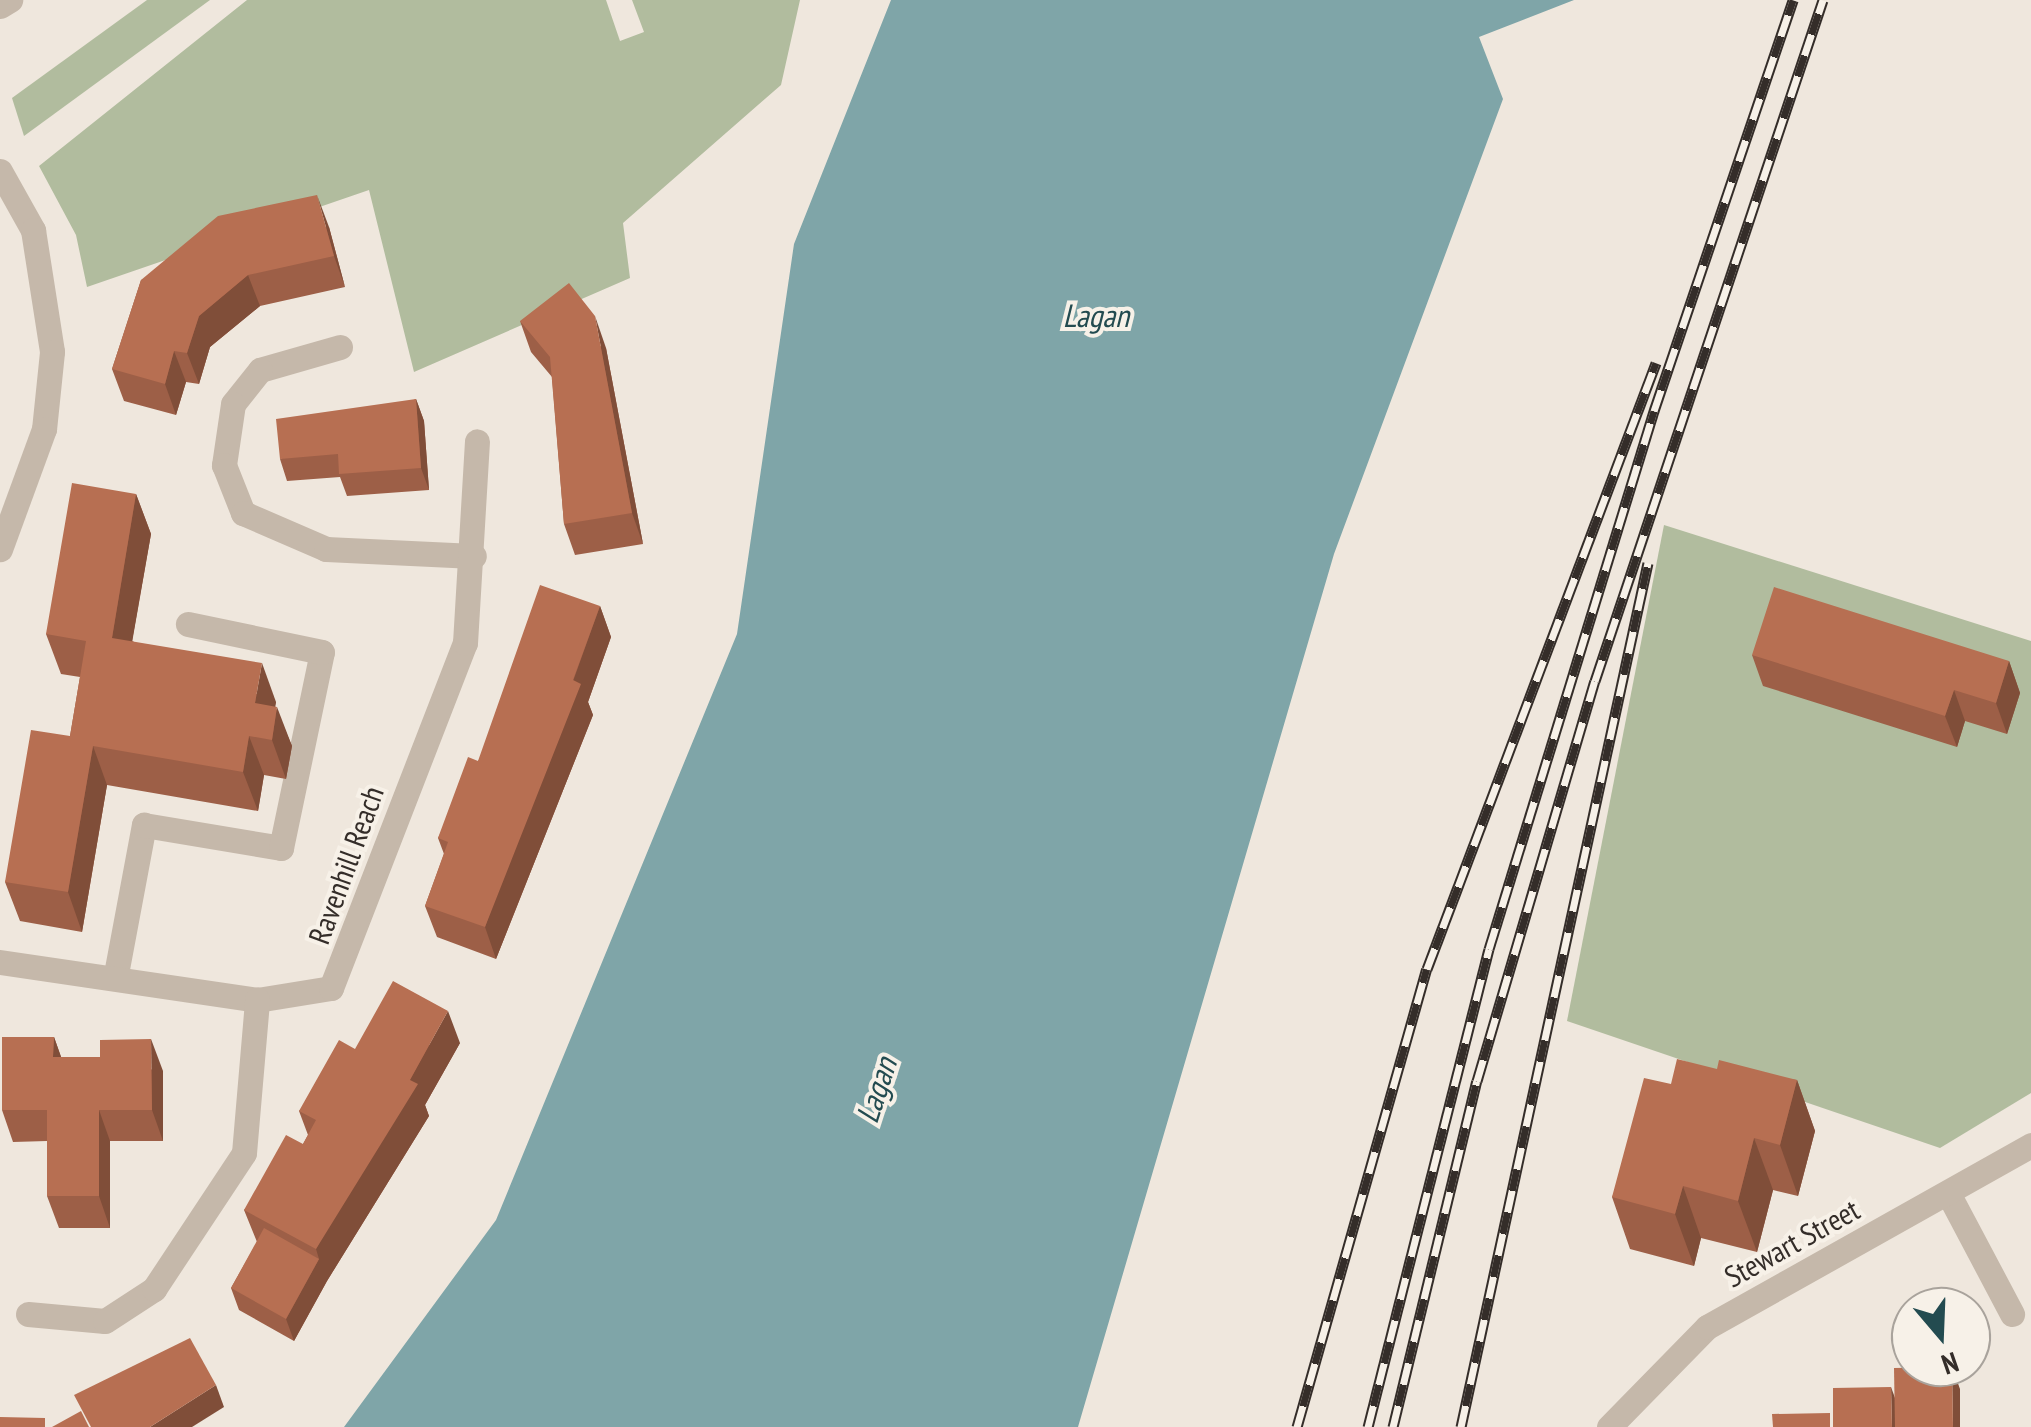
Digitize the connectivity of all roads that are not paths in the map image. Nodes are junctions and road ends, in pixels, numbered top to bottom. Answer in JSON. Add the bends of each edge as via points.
{"nodes":[{"id":1,"x":10,"y":0,"type":"edge"},
{"id":2,"x":0,"y":6,"type":"edge"},
{"id":3,"x":0,"y":172,"type":"edge"},
{"id":4,"x":340,"y":348,"type":"dead end"},
{"id":5,"x":477,"y":440,"type":"dead end"},
{"id":6,"x":0,"y":550,"type":"edge"},
{"id":7,"x":474,"y":556,"type":"junction"},
{"id":8,"x":188,"y":624,"type":"dead end"},
{"id":9,"x":0,"y":962,"type":"edge"},
{"id":10,"x":116,"y":974,"type":"junction"},
{"id":11,"x":256,"y":1000,"type":"junction"},
{"id":12,"x":2031,"y":1145,"type":"edge"},
{"id":13,"x":1948,"y":1192,"type":"junction"},
{"id":14,"x":28,"y":1314,"type":"dead end"},
{"id":15,"x":2012,"y":1314,"type":"dead end"},
{"id":16,"x":1609,"y":1427,"type":"edge"}],
"edges":[{"from":1,"to":2,"type":"street"},
{"from":3,"to":6,"type":"street","via":[[34,230],[52,352],[44,429]]},
{"from":4,"to":7,"type":"street","via":[[260,370],[233,404],[224,465],[243,513],[326,549]]},
{"from":5,"to":7,"type":"street","name":"Ravenhill Reach"},
{"from":7,"to":11,"type":"street","name":"Ravenhill Reach","via":[[465,642],[344,968],[312,997]]},
{"from":8,"to":10,"type":"street","via":[[322,652],[281,848],[144,826]]},
{"from":9,"to":10,"type":"street","name":"Ravenhill Reach"},
{"from":10,"to":11,"type":"street","name":"Ravenhill Reach"},
{"from":11,"to":14,"type":"street","via":[[244,1153],[154,1289],[105,1321]]},
{"from":12,"to":13,"type":"street","name":"Stewart Street"},
{"from":13,"to":15,"type":"street"},
{"from":13,"to":16,"type":"street","name":"Stewart Street","via":[[1707,1327]]}]}
